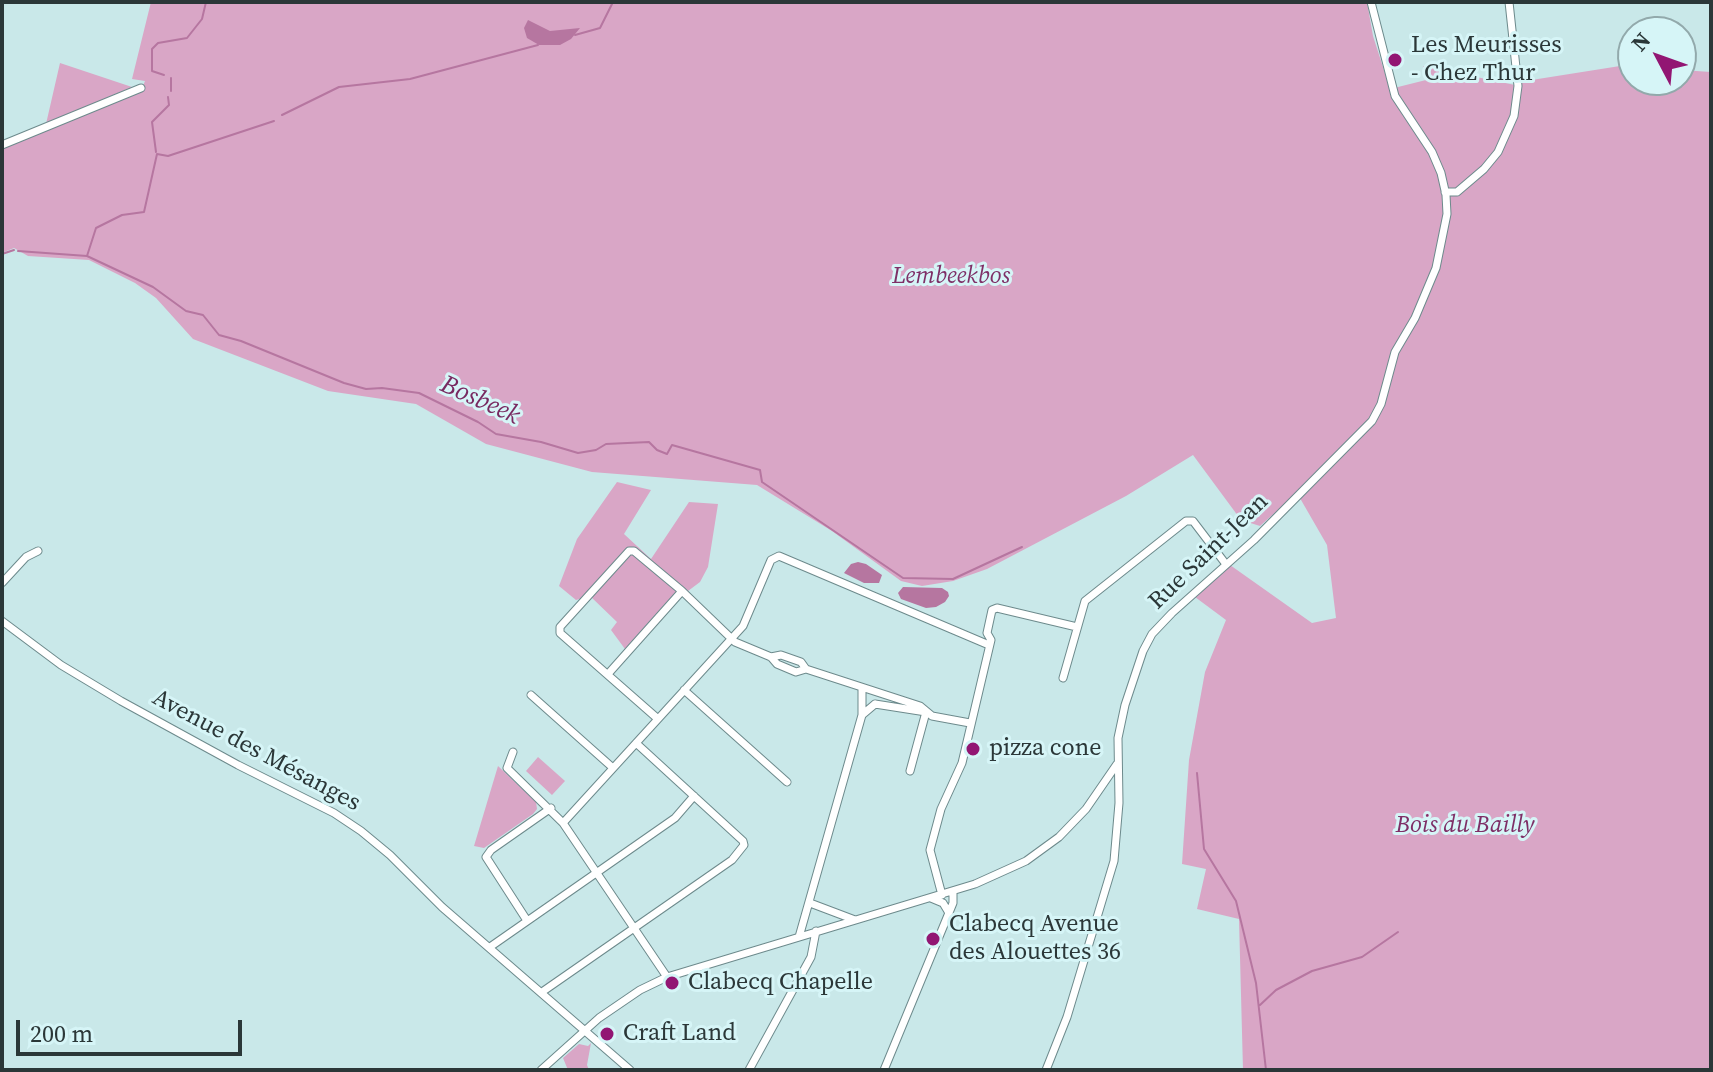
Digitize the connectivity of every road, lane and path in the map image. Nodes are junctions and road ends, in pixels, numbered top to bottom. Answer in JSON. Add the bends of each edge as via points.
{"nodes":[{"id":1,"x":1371,"y":2,"type":"edge"},
{"id":2,"x":1509,"y":2,"type":"edge"},
{"id":3,"x":141,"y":88,"type":"dead end"},
{"id":4,"x":2,"y":145,"type":"edge"},
{"id":5,"x":1445,"y":192,"type":"junction"},
{"id":6,"x":38,"y":551,"type":"dead end"},
{"id":7,"x":1225,"y":563,"type":"junction"},
{"id":8,"x":2,"y":583,"type":"edge"},
{"id":9,"x":682,"y":591,"type":"junction"},
{"id":10,"x":2,"y":621,"type":"edge"},
{"id":11,"x":1077,"y":627,"type":"junction"},
{"id":12,"x":731,"y":638,"type":"junction"},
{"id":13,"x":989,"y":645,"type":"junction"},
{"id":14,"x":608,"y":674,"type":"junction"},
{"id":15,"x":1063,"y":678,"type":"dead end"},
{"id":16,"x":862,"y":688,"type":"junction"},
{"id":17,"x":684,"y":690,"type":"junction"},
{"id":18,"x":878,"y":692,"type":"junction"},
{"id":19,"x":531,"y":695,"type":"dead end"},
{"id":20,"x":875,"y":704,"type":"junction"},
{"id":21,"x":926,"y":712,"type":"junction"},
{"id":22,"x":862,"y":715,"type":"junction"},
{"id":23,"x":658,"y":719,"type":"junction"},
{"id":24,"x":970,"y":723,"type":"junction"},
{"id":25,"x":636,"y":743,"type":"junction"},
{"id":26,"x":513,"y":752,"type":"dead end"},
{"id":27,"x":1118,"y":764,"type":"junction"},
{"id":28,"x":613,"y":768,"type":"junction"},
{"id":29,"x":910,"y":771,"type":"dead end"},
{"id":30,"x":787,"y":782,"type":"dead end"},
{"id":31,"x":694,"y":796,"type":"junction"},
{"id":32,"x":551,"y":808,"type":"junction"},
{"id":33,"x":563,"y":823,"type":"junction"},
{"id":34,"x":596,"y":873,"type":"junction"},
{"id":35,"x":953,"y":891,"type":"junction"},
{"id":36,"x":942,"y":895,"type":"junction"},
{"id":37,"x":931,"y":898,"type":"junction"},
{"id":38,"x":810,"y":903,"type":"junction"},
{"id":39,"x":949,"y":913,"type":"junction"},
{"id":40,"x":526,"y":919,"type":"junction"},
{"id":41,"x":855,"y":920,"type":"junction"},
{"id":42,"x":634,"y":927,"type":"junction"},
{"id":43,"x":816,"y":931,"type":"junction"},
{"id":44,"x":799,"y":937,"type":"junction"},
{"id":45,"x":490,"y":947,"type":"junction"},
{"id":46,"x":667,"y":977,"type":"junction"},
{"id":47,"x":542,"y":992,"type":"junction"},
{"id":48,"x":585,"y":1029,"type":"junction"},
{"id":49,"x":541,"y":1070,"type":"edge"},
{"id":50,"x":630,"y":1070,"type":"edge"},
{"id":51,"x":749,"y":1070,"type":"edge"},
{"id":52,"x":884,"y":1070,"type":"edge"},
{"id":53,"x":1046,"y":1070,"type":"edge"}],
"edges":[{"from":1,"to":5,"type":"street","name":"Rue Saint-Jean","via":[[1398,104],[1432,152]]},
{"from":2,"to":5,"type":"street","via":[[1518,86],[1514,116],[1484,169],[1457,192]]},
{"from":3,"to":4,"type":"street"},
{"from":5,"to":7,"type":"street","name":"Rue Saint-Jean","via":[[1447,214],[1434,272],[1395,352],[1372,421]]},
{"from":6,"to":8,"type":"street"},
{"from":7,"to":11,"type":"street","via":[[1193,521],[1186,521],[1085,601]]},
{"from":7,"to":27,"type":"street","name":"Rue Saint-Jean","via":[[1152,634],[1125,705]]},
{"from":9,"to":12,"type":"street"},
{"from":9,"to":14,"type":"street"},
{"from":9,"to":14,"type":"street","via":[[634,551],[625,553],[560,627],[560,633]]},
{"from":10,"to":45,"type":"street","name":"Avenue des Mésanges","via":[[121,701],[361,831]]},
{"from":11,"to":13,"type":"street","via":[[997,608],[987,633]]},
{"from":11,"to":15,"type":"street"},
{"from":12,"to":13,"type":"street","via":[[745,621],[771,560],[779,556]]},
{"from":12,"to":16,"type":"street"},
{"from":12,"to":17,"type":"street"},
{"from":13,"to":24,"type":"street"},
{"from":14,"to":23,"type":"street"},
{"from":16,"to":18,"type":"street"},
{"from":16,"to":22,"type":"street"},
{"from":17,"to":23,"type":"street"},
{"from":17,"to":30,"type":"street"},
{"from":18,"to":20,"type":"street"},
{"from":18,"to":21,"type":"street"},
{"from":19,"to":28,"type":"street"},
{"from":20,"to":21,"type":"street"},
{"from":20,"to":22,"type":"street"},
{"from":21,"to":24,"type":"street"},
{"from":21,"to":29,"type":"street"},
{"from":22,"to":38,"type":"street"},
{"from":23,"to":25,"type":"street"},
{"from":24,"to":36,"type":"street","via":[[962,763],[930,850]]},
{"from":25,"to":28,"type":"street"},
{"from":25,"to":31,"type":"street"},
{"from":26,"to":32,"type":"street","via":[[507,768]]},
{"from":27,"to":35,"type":"street","via":[[1086,809],[1044,849],[993,877]]},
{"from":27,"to":53,"type":"street","name":"Rue Saint-Jean","via":[[1117,844],[1109,883]]},
{"from":28,"to":33,"type":"street"},
{"from":31,"to":34,"type":"street","via":[[675,818]]},
{"from":31,"to":42,"type":"street","via":[[744,845],[732,860]]},
{"from":32,"to":33,"type":"street"},
{"from":32,"to":40,"type":"street","via":[[486,857]]},
{"from":33,"to":34,"type":"street"},
{"from":34,"to":40,"type":"street"},
{"from":34,"to":42,"type":"street"},
{"from":35,"to":36,"type":"street"},
{"from":35,"to":39,"type":"street"},
{"from":36,"to":37,"type":"street"},
{"from":37,"to":39,"type":"street"},
{"from":37,"to":41,"type":"street"},
{"from":38,"to":41,"type":"street"},
{"from":38,"to":44,"type":"street"},
{"from":39,"to":52,"type":"street"},
{"from":40,"to":45,"type":"street"},
{"from":41,"to":43,"type":"street"},
{"from":42,"to":46,"type":"street"},
{"from":42,"to":47,"type":"street"},
{"from":43,"to":44,"type":"street"},
{"from":43,"to":51,"type":"street","via":[[811,957]]},
{"from":44,"to":46,"type":"street"},
{"from":45,"to":47,"type":"street","name":"Avenue des Mésanges"},
{"from":46,"to":48,"type":"street"},
{"from":47,"to":48,"type":"street","name":"Avenue des Mésanges"},
{"from":48,"to":49,"type":"street"},
{"from":48,"to":50,"type":"street","name":"Avenue des Mésanges"}]}
